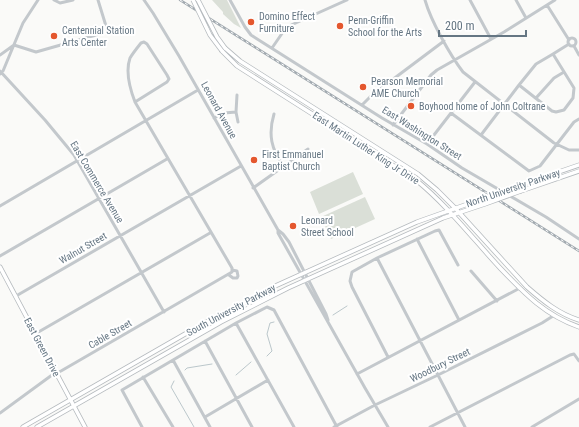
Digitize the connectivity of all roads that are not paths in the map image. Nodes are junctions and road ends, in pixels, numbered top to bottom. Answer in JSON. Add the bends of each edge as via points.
{"nodes":[{"id":1,"x":38,"y":0,"type":"edge"},
{"id":2,"x":54,"y":0,"type":"edge"},
{"id":3,"x":73,"y":0,"type":"edge"},
{"id":4,"x":98,"y":0,"type":"edge"},
{"id":5,"x":144,"y":0,"type":"edge"},
{"id":6,"x":193,"y":0,"type":"edge"},
{"id":7,"x":198,"y":0,"type":"edge"},
{"id":8,"x":230,"y":0,"type":"edge"},
{"id":9,"x":347,"y":0,"type":"edge"},
{"id":10,"x":425,"y":0,"type":"edge"},
{"id":11,"x":470,"y":0,"type":"edge"},
{"id":12,"x":516,"y":0,"type":"edge"},
{"id":13,"x":555,"y":0,"type":"edge"},
{"id":14,"x":547,"y":5,"type":"junction"},
{"id":15,"x":526,"y":18,"type":"junction"},
{"id":16,"x":491,"y":39,"type":"junction"},
{"id":17,"x":569,"y":40,"type":"junction"},
{"id":18,"x":577,"y":40,"type":"edge"},
{"id":19,"x":444,"y":41,"type":"junction"},
{"id":20,"x":569,"y":44,"type":"junction"},
{"id":21,"x":14,"y":45,"type":"junction"},
{"id":22,"x":574,"y":46,"type":"junction"},
{"id":23,"x":272,"y":48,"type":"junction"},
{"id":24,"x":224,"y":49,"type":"junction"},
{"id":25,"x":553,"y":54,"type":"junction"},
{"id":26,"x":0,"y":55,"type":"edge"},
{"id":27,"x":579,"y":55,"type":"edge"},
{"id":28,"x":454,"y":60,"type":"junction"},
{"id":29,"x":564,"y":72,"type":"junction"},
{"id":30,"x":0,"y":73,"type":"edge"},
{"id":31,"x":475,"y":82,"type":"junction"},
{"id":32,"x":519,"y":85,"type":"junction"},
{"id":33,"x":198,"y":90,"type":"junction"},
{"id":34,"x":237,"y":95,"type":"dead end"},
{"id":35,"x":536,"y":98,"type":"junction"},
{"id":36,"x":135,"y":102,"type":"junction"},
{"id":37,"x":362,"y":105,"type":"junction"},
{"id":38,"x":504,"y":105,"type":"junction"},
{"id":39,"x":236,"y":112,"type":"junction"},
{"id":40,"x":451,"y":113,"type":"junction"},
{"id":41,"x":274,"y":114,"type":"dead end"},
{"id":42,"x":214,"y":118,"type":"junction"},
{"id":43,"x":579,"y":119,"type":"edge"},
{"id":44,"x":145,"y":120,"type":"junction"},
{"id":45,"x":238,"y":122,"type":"dead end"},
{"id":46,"x":393,"y":124,"type":"junction"},
{"id":47,"x":481,"y":135,"type":"junction"},
{"id":48,"x":427,"y":144,"type":"junction"},
{"id":49,"x":557,"y":144,"type":"junction"},
{"id":50,"x":308,"y":150,"type":"dead end"},
{"id":51,"x":579,"y":150,"type":"edge"},
{"id":52,"x":167,"y":159,"type":"junction"},
{"id":53,"x":76,"y":160,"type":"junction"},
{"id":54,"x":579,"y":165,"type":"edge"},
{"id":55,"x":241,"y":166,"type":"junction"},
{"id":56,"x":284,"y":166,"type":"junction"},
{"id":57,"x":579,"y":171,"type":"edge"},
{"id":58,"x":254,"y":188,"type":"junction"},
{"id":59,"x":189,"y":196,"type":"junction"},
{"id":60,"x":99,"y":199,"type":"junction"},
{"id":61,"x":0,"y":206,"type":"edge"},
{"id":62,"x":455,"y":208,"type":"junction"},
{"id":63,"x":448,"y":210,"type":"junction"},
{"id":64,"x":460,"y":212,"type":"junction"},
{"id":65,"x":452,"y":215,"type":"junction"},
{"id":66,"x":278,"y":230,"type":"junction"},
{"id":67,"x":210,"y":233,"type":"junction"},
{"id":68,"x":120,"y":236,"type":"junction"},
{"id":69,"x":417,"y":239,"type":"junction"},
{"id":70,"x":579,"y":239,"type":"edge"},
{"id":71,"x":0,"y":256,"type":"edge"},
{"id":72,"x":377,"y":258,"type":"junction"},
{"id":73,"x":458,"y":265,"type":"dead end"},
{"id":74,"x":0,"y":267,"type":"edge"},
{"id":75,"x":471,"y":271,"type":"dead end"},
{"id":76,"x":306,"y":272,"type":"junction"},
{"id":77,"x":141,"y":273,"type":"junction"},
{"id":78,"x":301,"y":274,"type":"junction"},
{"id":79,"x":306,"y":280,"type":"junction"},
{"id":80,"x":520,"y":288,"type":"junction"},
{"id":81,"x":16,"y":296,"type":"junction"},
{"id":82,"x":497,"y":301,"type":"junction"},
{"id":83,"x":164,"y":312,"type":"junction"},
{"id":84,"x":553,"y":316,"type":"junction"},
{"id":85,"x":459,"y":320,"type":"junction"},
{"id":86,"x":579,"y":320,"type":"edge"},
{"id":87,"x":236,"y":323,"type":"junction"},
{"id":88,"x":579,"y":327,"type":"edge"},
{"id":89,"x":35,"y":334,"type":"junction"},
{"id":90,"x":205,"y":341,"type":"junction"},
{"id":91,"x":420,"y":341,"type":"junction"},
{"id":92,"x":388,"y":357,"type":"junction"},
{"id":93,"x":173,"y":360,"type":"junction"},
{"id":94,"x":579,"y":361,"type":"edge"},
{"id":95,"x":56,"y":373,"type":"junction"},
{"id":96,"x":357,"y":374,"type":"junction"},
{"id":97,"x":438,"y":375,"type":"junction"},
{"id":98,"x":144,"y":377,"type":"junction"},
{"id":99,"x":268,"y":380,"type":"junction"},
{"id":100,"x":236,"y":399,"type":"junction"},
{"id":101,"x":579,"y":399,"type":"edge"},
{"id":102,"x":70,"y":400,"type":"junction"},
{"id":103,"x":375,"y":405,"type":"junction"},
{"id":104,"x":74,"y":407,"type":"junction"},
{"id":105,"x":0,"y":413,"type":"edge"},
{"id":106,"x":457,"y":413,"type":"junction"},
{"id":107,"x":205,"y":417,"type":"junction"},
{"id":108,"x":336,"y":426,"type":"edge"},
{"id":109,"x":23,"y":427,"type":"edge"},
{"id":110,"x":37,"y":427,"type":"edge"},
{"id":111,"x":85,"y":427,"type":"edge"},
{"id":112,"x":142,"y":427,"type":"edge"},
{"id":113,"x":173,"y":427,"type":"edge"},
{"id":114,"x":210,"y":427,"type":"edge"},
{"id":115,"x":252,"y":427,"type":"edge"},
{"id":116,"x":294,"y":427,"type":"edge"},
{"id":117,"x":388,"y":427,"type":"edge"},
{"id":118,"x":430,"y":427,"type":"edge"},
{"id":119,"x":465,"y":427,"type":"edge"},
{"id":120,"x":532,"y":427,"type":"edge"}],
"edges":[{"from":1,"to":21,"type":"street","via":[[23,23]]},
{"from":2,"to":3,"type":"street","via":[[60,3]]},
{"from":4,"to":21,"type":"street","via":[[106,26],[102,33],[36,52]]},
{"from":5,"to":33,"type":"street","name":"Leonard Avenue"},
{"from":6,"to":24,"type":"main road","name":"East Martin Luther King Jr Drive","bridge":true,"via":[[210,34]]},
{"from":7,"to":24,"type":"main road","name":"East Martin Luther King Jr Drive","bridge":true},
{"from":8,"to":23,"type":"street","name":"East Washington Street","via":[[249,33]]},
{"from":9,"to":23,"type":"street","via":[[289,26]]},
{"from":10,"to":19,"type":"street"},
{"from":11,"to":16,"type":"street"},
{"from":12,"to":15,"type":"street"},
{"from":13,"to":14,"type":"street"},
{"from":14,"to":15,"type":"street"},
{"from":14,"to":17,"type":"street"},
{"from":15,"to":16,"type":"street"},
{"from":16,"to":28,"type":"street"},
{"from":17,"to":18,"type":"street"},
{"from":17,"to":20,"type":"street"},
{"from":18,"to":22,"type":"street"},
{"from":19,"to":28,"type":"street"},
{"from":19,"to":37,"type":"street"},
{"from":20,"to":22,"type":"street"},
{"from":20,"to":25,"type":"street"},
{"from":21,"to":26,"type":"street"},
{"from":21,"to":30,"type":"street"},
{"from":22,"to":27,"type":"street"},
{"from":23,"to":37,"type":"street","name":"East Washington Street"},
{"from":24,"to":62,"type":"main road","name":"East Martin Luther King Jr Drive","via":[[404,164],[426,180]]},
{"from":24,"to":63,"type":"main road","name":"East Martin Luther King Jr Drive","via":[[228,58],[243,69],[416,180]]},
{"from":25,"to":29,"type":"street"},
{"from":25,"to":32,"type":"street","via":[[536,64]]},
{"from":28,"to":31,"type":"street"},
{"from":28,"to":46,"type":"street","via":[[431,75]]},
{"from":29,"to":35,"type":"street","via":[[554,78]]},
{"from":29,"to":35,"type":"street","via":[[574,88],[573,98],[564,110],[552,111]]},
{"from":30,"to":53,"type":"street","name":"East Commerce Avenue","via":[[50,126]]},
{"from":31,"to":38,"type":"street"},
{"from":31,"to":40,"type":"street"},
{"from":32,"to":35,"type":"street"},
{"from":32,"to":38,"type":"street"},
{"from":33,"to":42,"type":"street","name":"Leonard Avenue"},
{"from":33,"to":44,"type":"street"},
{"from":34,"to":39,"type":"street"},
{"from":36,"to":36,"type":"street","via":[[130,91],[130,59],[144,42],[169,79]]},
{"from":36,"to":44,"type":"street"},
{"from":37,"to":46,"type":"street","name":"East Washington Street"},
{"from":38,"to":47,"type":"street"},
{"from":38,"to":49,"type":"street"},
{"from":39,"to":42,"type":"street","via":[[224,113]]},
{"from":39,"to":45,"type":"street"},
{"from":40,"to":47,"type":"street"},
{"from":40,"to":48,"type":"street"},
{"from":41,"to":56,"type":"street","via":[[272,145]]},
{"from":42,"to":55,"type":"street","name":"Leonard Avenue"},
{"from":43,"to":49,"type":"street"},
{"from":44,"to":52,"type":"street"},
{"from":44,"to":53,"type":"street"},
{"from":46,"to":48,"type":"street","name":"East Washington Street"},
{"from":47,"to":49,"type":"street","via":[[528,171],[540,166]]},
{"from":48,"to":70,"type":"street","name":"East Washington Street"},
{"from":49,"to":51,"type":"street","via":[[569,150]]},
{"from":50,"to":56,"type":"street"},
{"from":52,"to":59,"type":"street"},
{"from":52,"to":60,"type":"street"},
{"from":53,"to":60,"type":"street","name":"East Commerce Avenue"},
{"from":53,"to":61,"type":"street"},
{"from":54,"to":62,"type":"main road","name":"North University Parkway","bridge":true},
{"from":55,"to":58,"type":"street","name":"Leonard Avenue"},
{"from":55,"to":59,"type":"street","name":"Walnut Street"},
{"from":56,"to":58,"type":"street"},
{"from":57,"to":64,"type":"main road","name":"North University Parkway","bridge":true},
{"from":58,"to":66,"type":"street","name":"Leonard Avenue"},
{"from":59,"to":67,"type":"street"},
{"from":59,"to":68,"type":"street","name":"Walnut Street"},
{"from":60,"to":68,"type":"street","name":"East Commerce Avenue"},
{"from":60,"to":71,"type":"street"},
{"from":62,"to":63,"type":"main road","name":"North University Parkway"},
{"from":62,"to":64,"type":"main road","name":"East Martin Luther King Jr Drive"},
{"from":63,"to":65,"type":"main road","name":"East Martin Luther King Jr Drive"},
{"from":63,"to":76,"type":"main road","name":"South University Parkway"},
{"from":64,"to":65,"type":"main road","name":"North University Parkway"},
{"from":64,"to":86,"type":"main road","name":"East Martin Luther King Jr Drive","via":[[540,299]]},
{"from":65,"to":79,"type":"main road","name":"South University Parkway"},
{"from":65,"to":80,"type":"main road","name":"East Martin Luther King Jr Drive"},
{"from":66,"to":76,"type":"street","name":"Leonard Avenue"},
{"from":66,"to":78,"type":"street","name":"Leonard Avenue"},
{"from":67,"to":77,"type":"street"},
{"from":67,"to":83,"type":"street","name":"Cable Street","via":[[231,272]]},
{"from":68,"to":77,"type":"street","name":"East Commerce Avenue"},
{"from":68,"to":81,"type":"street","name":"Walnut Street"},
{"from":69,"to":72,"type":"street"},
{"from":69,"to":73,"type":"street","via":[[439,230]]},
{"from":69,"to":85,"type":"street"},
{"from":72,"to":91,"type":"street"},
{"from":72,"to":92,"type":"street","via":[[354,270],[350,278],[352,287]]},
{"from":74,"to":81,"type":"main road","name":"East Green Drive"},
{"from":75,"to":82,"type":"street"},
{"from":76,"to":78,"type":"main road","name":"South University Parkway"},
{"from":76,"to":79,"type":"street","name":"Leonard Avenue"},
{"from":77,"to":83,"type":"street","name":"East Commerce Avenue"},
{"from":77,"to":89,"type":"street"},
{"from":78,"to":79,"type":"street","name":"Leonard Avenue"},
{"from":78,"to":102,"type":"main road","name":"South University Parkway","via":[[199,326]]},
{"from":79,"to":96,"type":"street","name":"Leonard Avenue"},
{"from":79,"to":104,"type":"main road","name":"South University Parkway","via":[[221,322]]},
{"from":80,"to":82,"type":"street"},
{"from":80,"to":84,"type":"main road","name":"East Martin Luther King Jr Drive"},
{"from":81,"to":89,"type":"main road","name":"East Green Drive"},
{"from":82,"to":85,"type":"street"},
{"from":83,"to":95,"type":"street","name":"Cable Street"},
{"from":84,"to":88,"type":"main road","name":"East Martin Luther King Jr Drive"},
{"from":84,"to":97,"type":"street","name":"Woodbury Street"},
{"from":85,"to":91,"type":"street"},
{"from":87,"to":90,"type":"street"},
{"from":87,"to":99,"type":"street"},
{"from":87,"to":108,"type":"street","via":[[265,307],[274,310]]},
{"from":89,"to":95,"type":"main road","name":"East Green Drive"},
{"from":90,"to":93,"type":"street"},
{"from":90,"to":100,"type":"street"},
{"from":91,"to":92,"type":"street"},
{"from":91,"to":97,"type":"street"},
{"from":92,"to":96,"type":"street"},
{"from":93,"to":98,"type":"street"},
{"from":93,"to":107,"type":"street"},
{"from":94,"to":106,"type":"street","via":[[574,354],[570,355]]},
{"from":95,"to":102,"type":"main road","name":"East Green Drive"},
{"from":95,"to":105,"type":"street","name":"Cable Street"},
{"from":96,"to":103,"type":"street","name":"Leonard Avenue"},
{"from":97,"to":103,"type":"street","name":"Woodbury Street"},
{"from":97,"to":106,"type":"street"},
{"from":98,"to":112,"type":"street","via":[[121,390]]},
{"from":98,"to":113,"type":"street"},
{"from":99,"to":100,"type":"street"},
{"from":99,"to":116,"type":"street"},
{"from":100,"to":107,"type":"street"},
{"from":100,"to":115,"type":"street"},
{"from":101,"to":120,"type":"street"},
{"from":102,"to":104,"type":"main road","name":"East Green Drive"},
{"from":102,"to":109,"type":"main road","name":"South University Parkway"},
{"from":103,"to":108,"type":"street","name":"Woodbury Street"},
{"from":103,"to":117,"type":"street","name":"Leonard Avenue"},
{"from":104,"to":110,"type":"main road","name":"South University Parkway"},
{"from":104,"to":111,"type":"main road","name":"East Green Drive"},
{"from":106,"to":118,"type":"street"},
{"from":106,"to":119,"type":"street"},
{"from":107,"to":114,"type":"street"}]}
